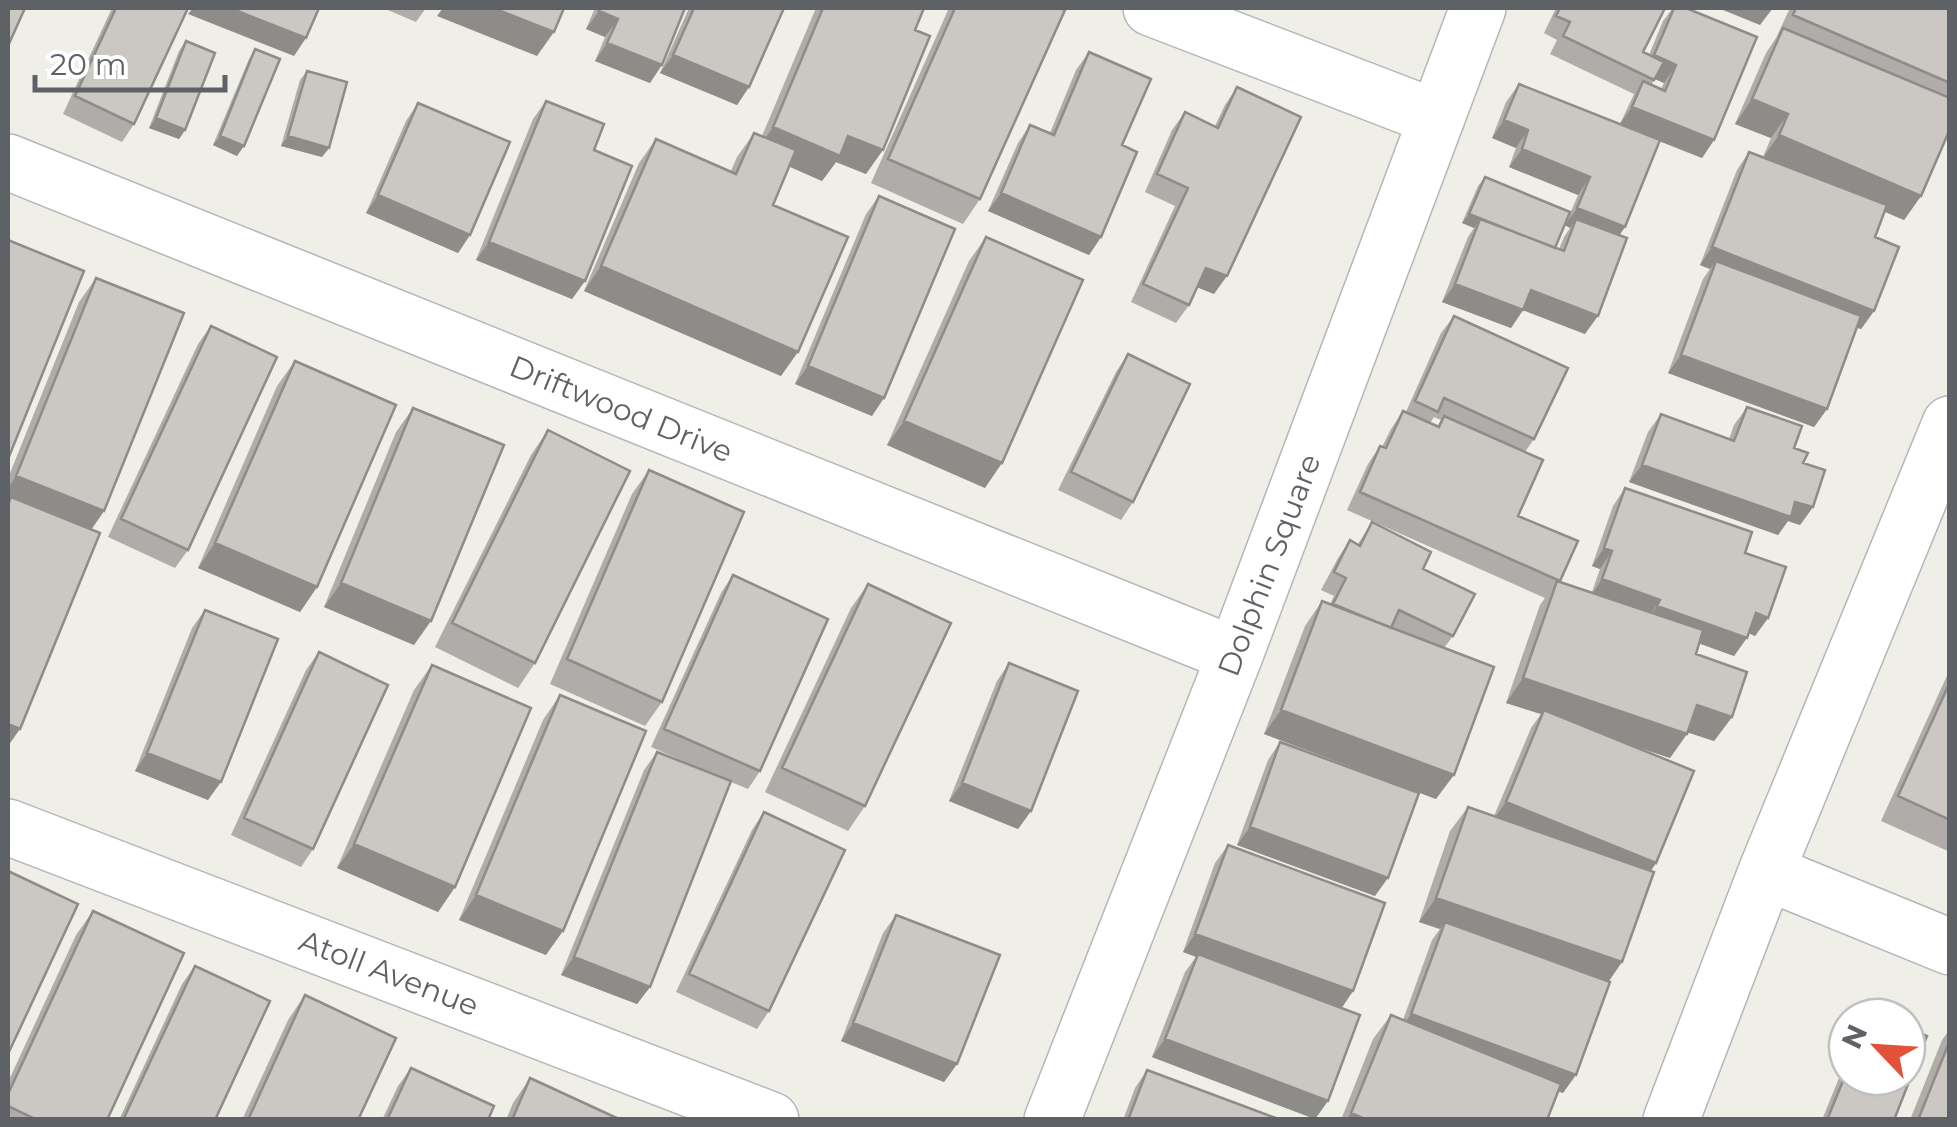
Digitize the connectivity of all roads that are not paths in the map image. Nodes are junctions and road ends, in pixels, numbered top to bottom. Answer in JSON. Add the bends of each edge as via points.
{"nodes":[{"id":1,"x":1151,"y":8,"type":"edge"},
{"id":2,"x":1478,"y":8,"type":"edge"},
{"id":3,"x":1437,"y":118,"type":"junction"},
{"id":4,"x":8,"y":162,"type":"edge"},
{"id":5,"x":1950,"y":424,"type":"edge"},
{"id":6,"x":1235,"y":656,"type":"junction"},
{"id":7,"x":8,"y":827,"type":"edge"},
{"id":8,"x":1766,"y":872,"type":"junction"},
{"id":9,"x":1950,"y":947,"type":"edge"},
{"id":10,"x":771,"y":1120,"type":"edge"},
{"id":11,"x":1052,"y":1120,"type":"edge"},
{"id":12,"x":1671,"y":1120,"type":"edge"}],
"edges":[{"from":1,"to":3,"type":"street"},
{"from":2,"to":3,"type":"street","name":"Dolphin Square"},
{"from":3,"to":6,"type":"street","name":"Dolphin Square"},
{"from":4,"to":6,"type":"street","name":"Driftwood Drive"},
{"from":5,"to":8,"type":"street"},
{"from":6,"to":11,"type":"street","name":"Dolphin Square"},
{"from":7,"to":10,"type":"street","name":"Atoll Avenue"},
{"from":8,"to":9,"type":"street"},
{"from":8,"to":12,"type":"street"}]}
